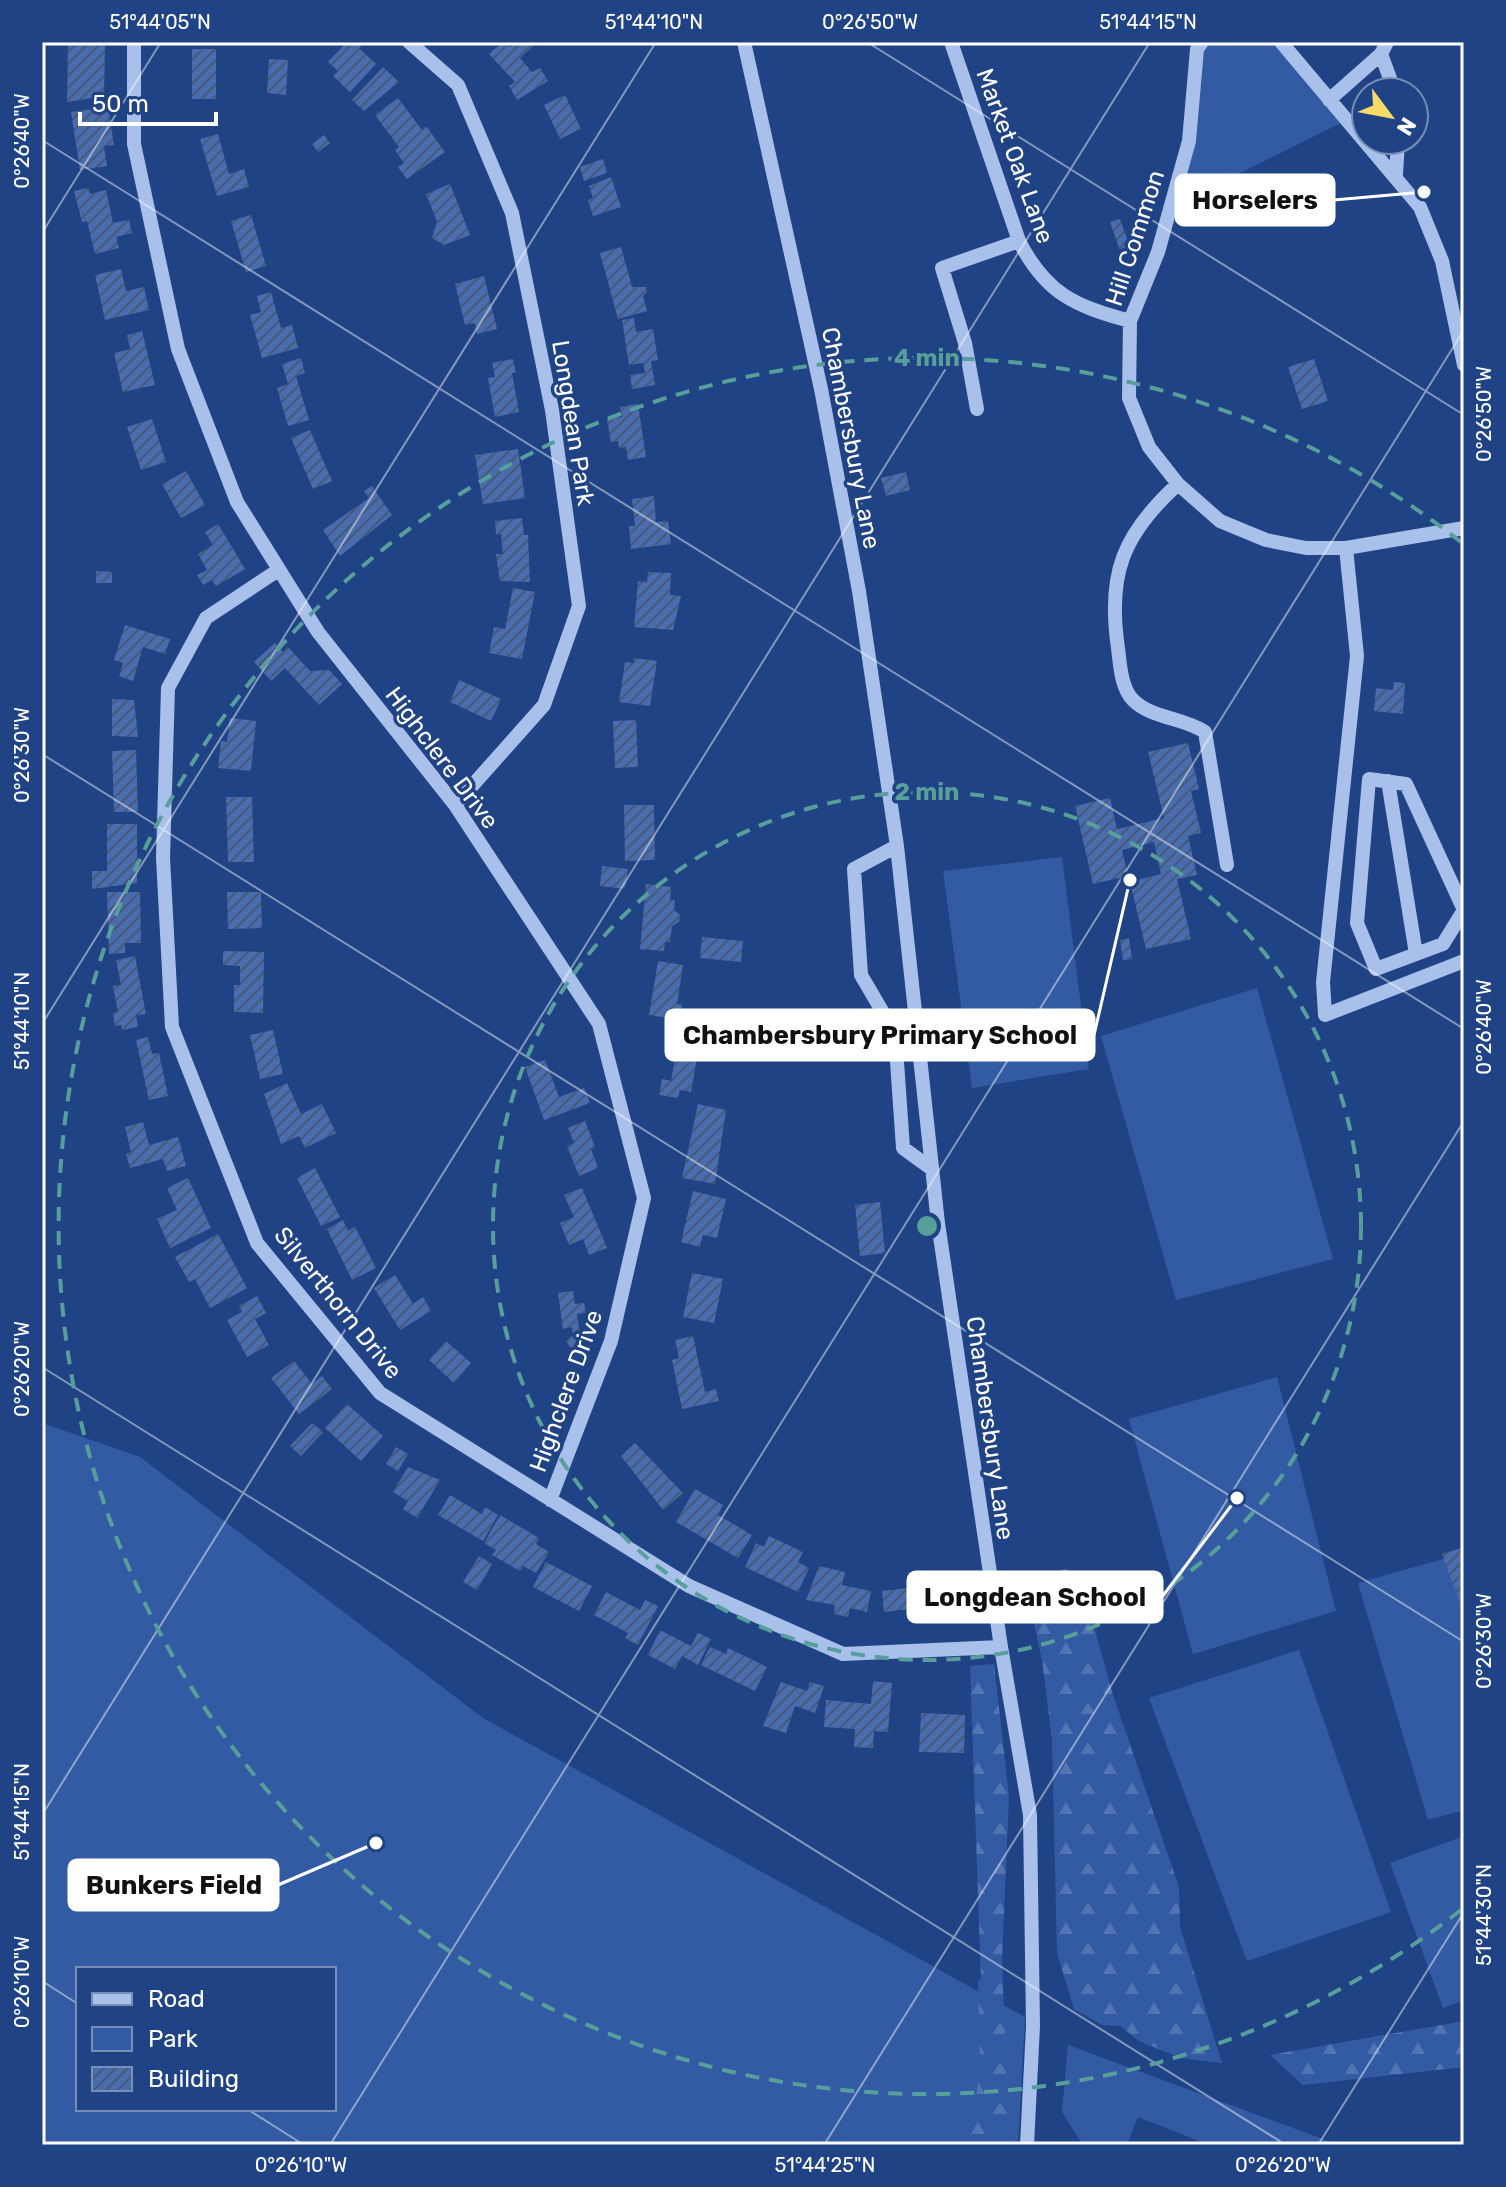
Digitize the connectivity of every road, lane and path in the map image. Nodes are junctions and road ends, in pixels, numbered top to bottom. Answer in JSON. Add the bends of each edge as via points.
{"nodes":[{"id":1,"x":134,"y":42,"type":"edge"},
{"id":2,"x":409,"y":42,"type":"edge"},
{"id":3,"x":744,"y":42,"type":"edge"},
{"id":4,"x":951,"y":42,"type":"edge"},
{"id":5,"x":1202,"y":42,"type":"edge"},
{"id":6,"x":1281,"y":42,"type":"edge"},
{"id":7,"x":1384,"y":48,"type":"edge"},
{"id":8,"x":1391,"y":76,"type":"edge"},
{"id":9,"x":1329,"y":100,"type":"junction"},
{"id":10,"x":1397,"y":156,"type":"edge"},
{"id":11,"x":1396,"y":175,"type":"junction"},
{"id":12,"x":1019,"y":241,"type":"junction"},
{"id":13,"x":1130,"y":321,"type":"junction"},
{"id":14,"x":1464,"y":365,"type":"edge"},
{"id":15,"x":977,"y":409,"type":"dead end"},
{"id":16,"x":1178,"y":484,"type":"junction"},
{"id":17,"x":1464,"y":528,"type":"edge"},
{"id":18,"x":1346,"y":548,"type":"junction"},
{"id":19,"x":277,"y":571,"type":"junction"},
{"id":20,"x":1348,"y":760,"type":"junction"},
{"id":21,"x":1369,"y":779,"type":"junction"},
{"id":22,"x":1388,"y":781,"type":"junction"},
{"id":23,"x":455,"y":805,"type":"junction"},
{"id":24,"x":897,"y":846,"type":"junction"},
{"id":25,"x":1227,"y":865,"type":"dead end"},
{"id":26,"x":1443,"y":944,"type":"junction"},
{"id":27,"x":1416,"y":954,"type":"junction"},
{"id":28,"x":1464,"y":961,"type":"edge"},
{"id":29,"x":1423,"y":977,"type":"junction"},
{"id":30,"x":932,"y":1169,"type":"junction"},
{"id":31,"x":550,"y":1500,"type":"junction"},
{"id":32,"x":1001,"y":1647,"type":"junction"},
{"id":33,"x":1027,"y":2145,"type":"edge"}],
"edges":[{"from":1,"to":19,"type":"street","name":"Highclere Drive","via":[[134,144],[178,349],[237,502]]},
{"from":2,"to":23,"type":"street","name":"Longdean Park","via":[[458,85],[512,213],[552,410],[579,606],[544,705]]},
{"from":3,"to":24,"type":"street","name":"Chambersbury Lane","via":[[821,389],[859,591]]},
{"from":4,"to":12,"type":"street","name":"Market Oak Lane"},
{"from":5,"to":13,"type":"street","name":"Hill Common","via":[[1197,49],[1189,141],[1158,252]]},
{"from":6,"to":9,"type":"street"},
{"from":7,"to":8,"type":"street"},
{"from":7,"to":9,"type":"street"},
{"from":9,"to":11,"type":"street"},
{"from":10,"to":11,"type":"street"},
{"from":11,"to":14,"type":"street","via":[[1420,207],[1442,261]]},
{"from":12,"to":13,"type":"street","name":"Market Oak Lane","via":[[1033,268],[1052,288],[1084,307]]},
{"from":12,"to":15,"type":"street","via":[[942,268],[965,343]]},
{"from":13,"to":16,"type":"street","name":"Hill Common","via":[[1129,398],[1149,447]]},
{"from":16,"to":18,"type":"street","name":"Hill Common","via":[[1220,521],[1266,540]]},
{"from":16,"to":25,"type":"street","via":[[1129,537],[1115,581],[1114,619],[1130,697],[1144,710],[1205,732]]},
{"from":17,"to":18,"type":"street","name":"Hill Common"},
{"from":18,"to":20,"type":"street","via":[[1357,656]]},
{"from":19,"to":23,"type":"street","name":"Highclere Drive","via":[[318,632]]},
{"from":19,"to":31,"type":"street","name":"Silverthorn Drive","via":[[206,618],[168,688],[163,858],[172,1027],[257,1243],[380,1393]]},
{"from":20,"to":21,"type":"street"},
{"from":20,"to":29,"type":"street","via":[[1323,982],[1325,1015]]},
{"from":21,"to":22,"type":"street"},
{"from":21,"to":27,"type":"street","via":[[1357,923],[1376,969]]},
{"from":22,"to":26,"type":"street","via":[[1406,784],[1464,910]]},
{"from":22,"to":27,"type":"street"},
{"from":23,"to":31,"type":"street","name":"Highclere Drive","via":[[599,1024],[644,1198],[611,1341]]},
{"from":24,"to":30,"type":"street","name":"Chambersbury Lane"},
{"from":24,"to":30,"type":"street","via":[[854,869],[861,975],[895,1033],[903,1148]]},
{"from":26,"to":27,"type":"street"},
{"from":26,"to":29,"type":"street"},
{"from":28,"to":29,"type":"street"},
{"from":30,"to":32,"type":"street","name":"Chambersbury Lane"},
{"from":31,"to":32,"type":"street","name":"Silverthorn Drive","via":[[689,1586],[843,1654]]},
{"from":32,"to":33,"type":"street","name":"Chambersbury Lane","via":[[1030,1815],[1033,2026]]}]}
